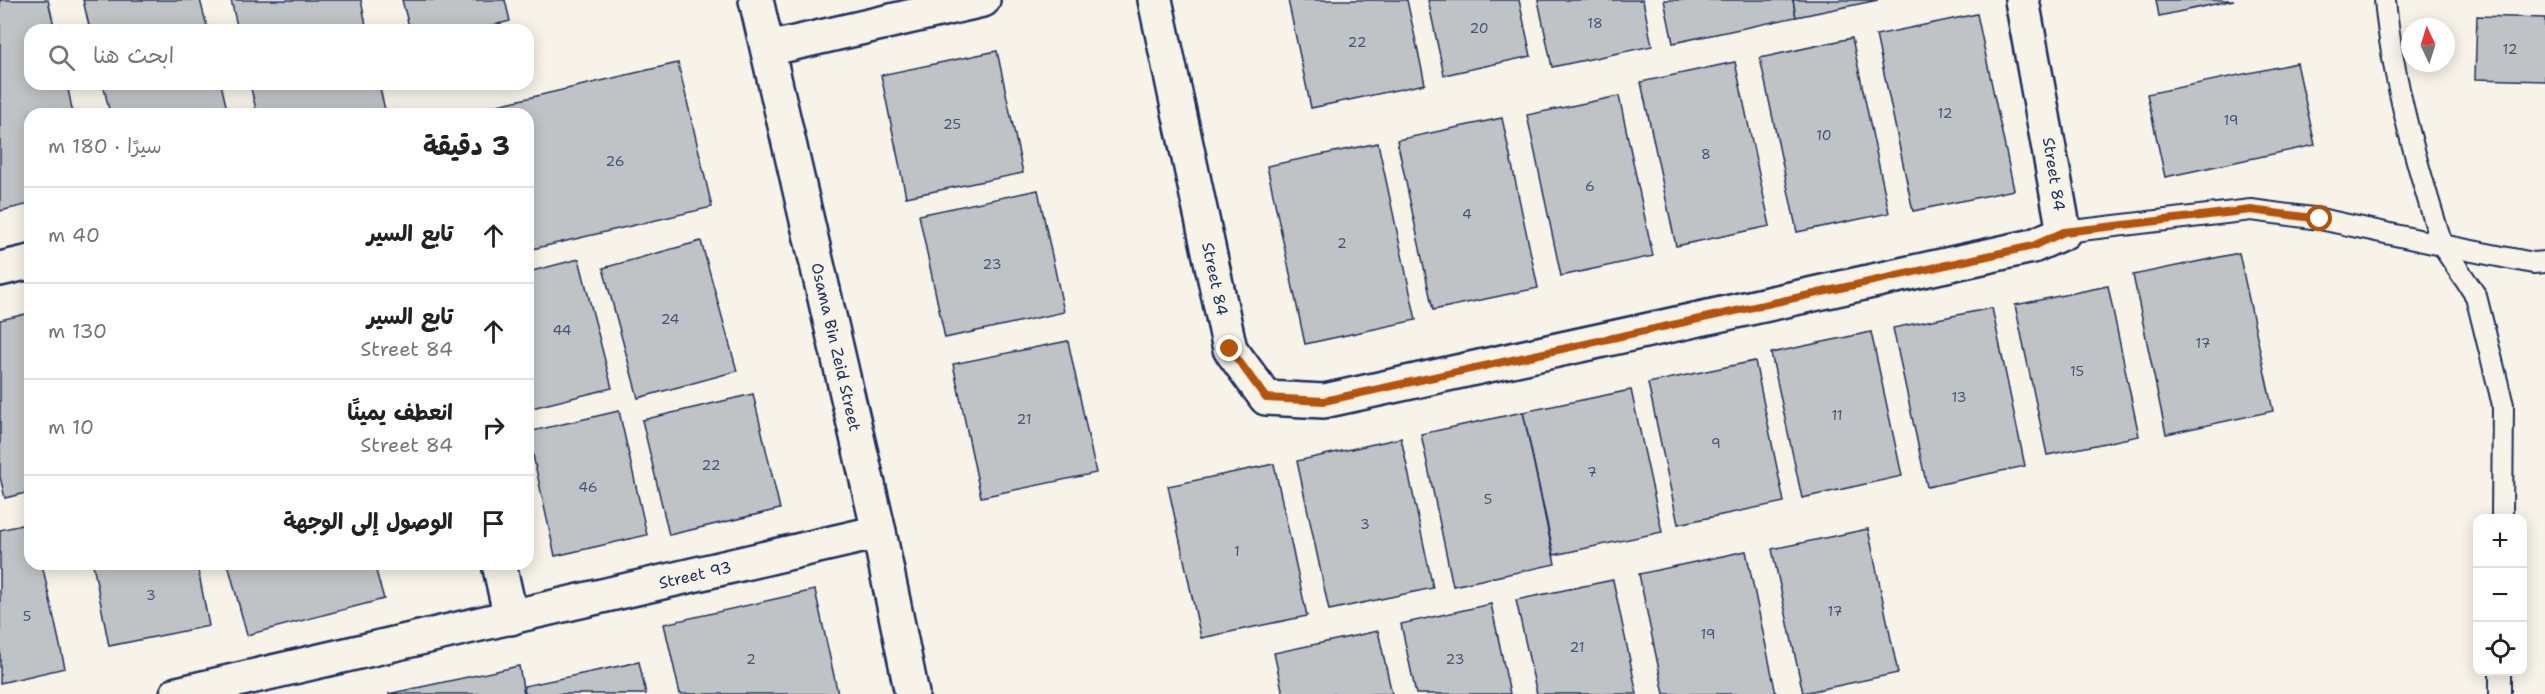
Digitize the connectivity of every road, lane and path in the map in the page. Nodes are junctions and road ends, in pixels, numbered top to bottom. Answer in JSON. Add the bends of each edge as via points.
{"nodes":[{"id":1,"x":756,"y":0,"type":"edge"},
{"id":2,"x":983,"y":0,"type":"edge"},
{"id":3,"x":1155,"y":0,"type":"edge"},
{"id":4,"x":2022,"y":0,"type":"edge"},
{"id":5,"x":2385,"y":0,"type":"edge"},
{"id":6,"x":768,"y":49,"type":"junction"},
{"id":7,"x":2064,"y":232,"type":"junction"},
{"id":8,"x":2442,"y":245,"type":"junction"},
{"id":9,"x":2545,"y":262,"type":"edge"},
{"id":10,"x":24,"y":263,"type":"edge"},
{"id":11,"x":0,"y":269,"type":"edge"},
{"id":12,"x":2502,"y":514,"type":"edge"},
{"id":13,"x":879,"y":532,"type":"junction"},
{"id":14,"x":500,"y":570,"type":"edge"},
{"id":15,"x":511,"y":618,"type":"junction"},
{"id":16,"x":2500,"y":676,"type":"edge"},
{"id":17,"x":177,"y":694,"type":"edge"},
{"id":18,"x":912,"y":694,"type":"edge"},
{"id":19,"x":2500,"y":694,"type":"edge"}],
"edges":[{"from":1,"to":6,"type":"street","name":"Osama Bin Zeid Street"},
{"from":2,"to":6,"type":"street"},
{"from":3,"to":7,"type":"street","name":"Street 84","via":[[1230,349],[1266,398],[1335,399],[2033,246]]},
{"from":4,"to":7,"type":"street","name":"Street 84"},
{"from":5,"to":8,"type":"lane","via":[[2390,51],[2413,153]]},
{"from":6,"to":13,"type":"street","name":"Osama Bin Zeid Street"},
{"from":7,"to":8,"type":"lane","via":[[2251,210],[2320,219]]},
{"from":8,"to":9,"type":"lane"},
{"from":8,"to":12,"type":"lane","via":[[2476,296],[2503,405]]},
{"from":10,"to":11,"type":"street"},
{"from":13,"to":15,"type":"street","name":"Street 93"},
{"from":13,"to":18,"type":"street","name":"Osama Bin Zeid Street"},
{"from":14,"to":15,"type":"street"},
{"from":15,"to":17,"type":"street","name":"Street 93"},
{"from":16,"to":19,"type":"lane"}]}
